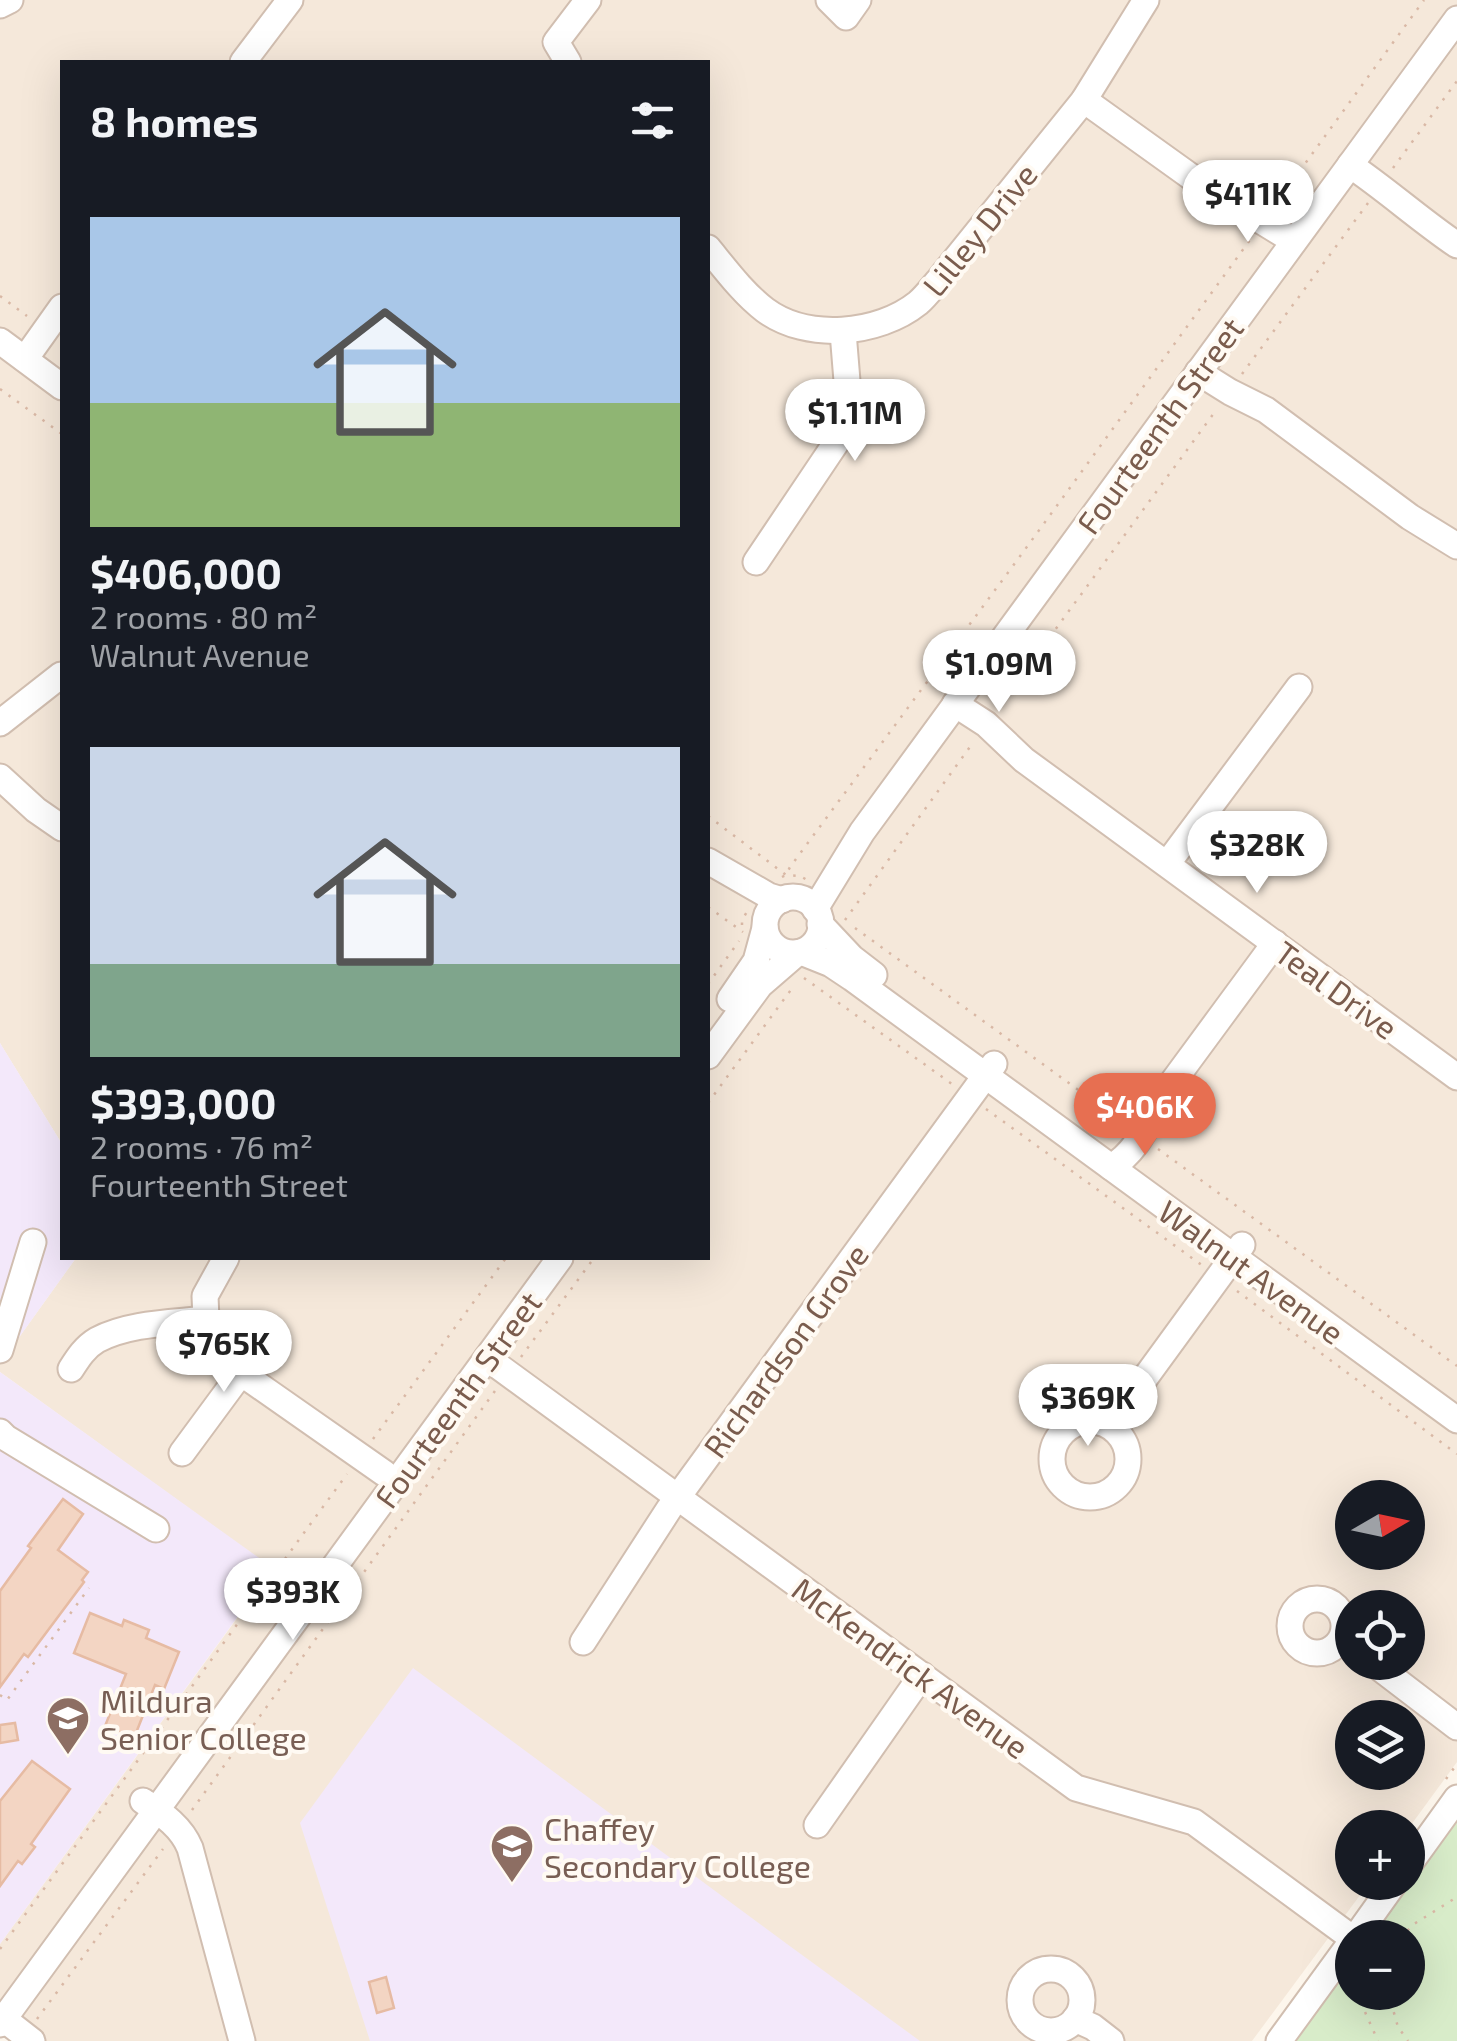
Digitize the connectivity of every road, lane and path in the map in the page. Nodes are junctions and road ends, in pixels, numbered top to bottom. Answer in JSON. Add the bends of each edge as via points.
{"nodes":[{"id":1,"x":10,"y":0,"type":"edge"},
{"id":2,"x":290,"y":0,"type":"edge"},
{"id":3,"x":588,"y":0,"type":"edge"},
{"id":4,"x":829,"y":0,"type":"edge"},
{"id":5,"x":858,"y":0,"type":"edge"},
{"id":6,"x":1146,"y":0,"type":"edge"},
{"id":7,"x":1424,"y":0,"type":"edge"},
{"id":8,"x":0,"y":5,"type":"edge"},
{"id":9,"x":1457,"y":19,"type":"edge"},
{"id":10,"x":248,"y":60,"type":"edge"},
{"id":11,"x":567,"y":60,"type":"edge"},
{"id":12,"x":1457,"y":81,"type":"edge"},
{"id":13,"x":1084,"y":100,"type":"junction"},
{"id":14,"x":1346,"y":171,"type":"junction"},
{"id":15,"x":1376,"y":191,"type":"junction"},
{"id":16,"x":1260,"y":226,"type":"junction"},
{"id":17,"x":1457,"y":246,"type":"edge"},
{"id":18,"x":1290,"y":247,"type":"junction"},
{"id":19,"x":710,"y":250,"type":"edge"},
{"id":20,"x":0,"y":296,"type":"edge"},
{"id":21,"x":60,"y":310,"type":"edge"},
{"id":22,"x":46,"y":330,"type":"junction"},
{"id":23,"x":843,"y":332,"type":"junction"},
{"id":24,"x":0,"y":341,"type":"edge"},
{"id":25,"x":25,"y":360,"type":"junction"},
{"id":26,"x":1203,"y":365,"type":"junction"},
{"id":27,"x":60,"y":386,"type":"edge"},
{"id":28,"x":1234,"y":386,"type":"junction"},
{"id":29,"x":0,"y":389,"type":"edge"},
{"id":30,"x":60,"y":433,"type":"edge"},
{"id":31,"x":1457,"y":546,"type":"edge"},
{"id":32,"x":756,"y":562,"type":"dead end"},
{"id":33,"x":60,"y":677,"type":"edge"},
{"id":34,"x":1298,"y":687,"type":"dead end"},
{"id":35,"x":952,"y":709,"type":"junction"},
{"id":36,"x":0,"y":723,"type":"edge"},
{"id":37,"x":982,"y":730,"type":"junction"},
{"id":38,"x":0,"y":777,"type":"edge"},
{"id":39,"x":710,"y":818,"type":"edge"},
{"id":40,"x":60,"y":827,"type":"edge"},
{"id":41,"x":1167,"y":864,"type":"junction"},
{"id":42,"x":710,"y":865,"type":"edge"},
{"id":43,"x":710,"y":867,"type":"edge"},
{"id":44,"x":811,"y":900,"type":"junction"},
{"id":45,"x":758,"y":928,"type":"junction"},
{"id":46,"x":1274,"y":943,"type":"junction"},
{"id":47,"x":800,"y":960,"type":"junction"},
{"id":48,"x":710,"y":982,"type":"edge"},
{"id":49,"x":792,"y":987,"type":"dead end"},
{"id":50,"x":710,"y":1028,"type":"edge"},
{"id":51,"x":710,"y":1053,"type":"edge"},
{"id":52,"x":990,"y":1070,"type":"junction"},
{"id":53,"x":1457,"y":1077,"type":"edge"},
{"id":54,"x":970,"y":1097,"type":"junction"},
{"id":55,"x":710,"y":1100,"type":"edge"},
{"id":56,"x":1136,"y":1132,"type":"junction"},
{"id":57,"x":1117,"y":1159,"type":"junction"},
{"id":58,"x":33,"y":1242,"type":"dead end"},
{"id":59,"x":225,"y":1260,"type":"edge"},
{"id":60,"x":505,"y":1260,"type":"edge"},
{"id":61,"x":541,"y":1260,"type":"edge"},
{"id":62,"x":559,"y":1260,"type":"edge"},
{"id":63,"x":593,"y":1260,"type":"edge"},
{"id":64,"x":1232,"y":1260,"type":"junction"},
{"id":65,"x":206,"y":1319,"type":"junction"},
{"id":66,"x":1,"y":1341,"type":"edge"},
{"id":67,"x":487,"y":1358,"type":"junction"},
{"id":68,"x":1457,"y":1366,"type":"edge"},
{"id":69,"x":71,"y":1369,"type":"dead end"},
{"id":70,"x":241,"y":1373,"type":"junction"},
{"id":71,"x":509,"y":1374,"type":"junction"},
{"id":72,"x":1457,"y":1402,"type":"edge"},
{"id":73,"x":1457,"y":1420,"type":"edge"},
{"id":74,"x":1110,"y":1426,"type":"dead end"},
{"id":75,"x":0,"y":1432,"type":"edge"},
{"id":76,"x":182,"y":1452,"type":"dead end"},
{"id":77,"x":1457,"y":1454,"type":"edge"},
{"id":78,"x":360,"y":1456,"type":"junction"},
{"id":79,"x":384,"y":1473,"type":"junction"},
{"id":80,"x":678,"y":1496,"type":"junction"},
{"id":81,"x":156,"y":1529,"type":"dead end"},
{"id":82,"x":89,"y":1588,"type":"dead end"},
{"id":83,"x":582,"y":1642,"type":"dead end"},
{"id":84,"x":922,"y":1674,"type":"junction"},
{"id":85,"x":1396,"y":1680,"type":"edge"},
{"id":86,"x":0,"y":1696,"type":"edge"},
{"id":87,"x":1457,"y":1727,"type":"edge"},
{"id":88,"x":1457,"y":1798,"type":"edge"},
{"id":89,"x":150,"y":1805,"type":"junction"},
{"id":90,"x":817,"y":1825,"type":"dead end"},
{"id":91,"x":178,"y":1828,"type":"junction"},
{"id":92,"x":1425,"y":1842,"type":"edge"},
{"id":93,"x":1457,"y":1897,"type":"edge"},
{"id":94,"x":1420,"y":1920,"type":"edge"},
{"id":95,"x":1335,"y":1925,"type":"edge"},
{"id":96,"x":0,"y":1949,"type":"edge"},
{"id":97,"x":1335,"y":1965,"type":"edge"},
{"id":98,"x":1364,"y":2010,"type":"edge"},
{"id":99,"x":1393,"y":2010,"type":"edge"},
{"id":100,"x":1,"y":2014,"type":"edge"},
{"id":101,"x":1076,"y":2019,"type":"dead end"},
{"id":102,"x":28,"y":2038,"type":"edge"},
{"id":103,"x":242,"y":2041,"type":"edge"},
{"id":104,"x":1111,"y":2041,"type":"edge"},
{"id":105,"x":1279,"y":2041,"type":"edge"},
{"id":106,"x":1378,"y":2041,"type":"edge"},
{"id":107,"x":1408,"y":2041,"type":"edge"}],
"edges":[{"from":1,"to":8,"type":"street"},
{"from":2,"to":10,"type":"street"},
{"from":3,"to":11,"type":"street","via":[[556,42]]},
{"from":4,"to":5,"type":"street","via":[[846,17]]},
{"from":6,"to":13,"type":"street","name":"Lilley Drive"},
{"from":7,"to":16,"type":"path"},
{"from":9,"to":14,"type":"street","name":"Fourteenth Street"},
{"from":12,"to":15,"type":"path"},
{"from":13,"to":16,"type":"street"},
{"from":13,"to":23,"type":"street","name":"Lilley Drive","via":[[918,303],[878,325]]},
{"from":14,"to":15,"type":"street"},
{"from":14,"to":18,"type":"street","name":"Fourteenth Street"},
{"from":15,"to":17,"type":"street"},
{"from":15,"to":28,"type":"path"},
{"from":16,"to":18,"type":"street"},
{"from":16,"to":44,"type":"path","via":[[790,867]]},
{"from":18,"to":26,"type":"street","name":"Fourteenth Street"},
{"from":19,"to":23,"type":"street","name":"Lilley Drive","via":[[768,312],[800,326]]},
{"from":20,"to":22,"type":"path"},
{"from":21,"to":22,"type":"street"},
{"from":22,"to":25,"type":"street"},
{"from":23,"to":32,"type":"street","via":[[847,381],[840,436]]},
{"from":24,"to":25,"type":"street"},
{"from":25,"to":27,"type":"street"},
{"from":26,"to":28,"type":"street"},
{"from":26,"to":35,"type":"street","name":"Fourteenth Street"},
{"from":28,"to":31,"type":"street"},
{"from":28,"to":37,"type":"path"},
{"from":29,"to":30,"type":"path"},
{"from":33,"to":36,"type":"street"},
{"from":34,"to":41,"type":"street"},
{"from":35,"to":37,"type":"street","name":"Teal Drive"},
{"from":35,"to":44,"type":"street","name":"Fourteenth Street"},
{"from":37,"to":41,"type":"street","name":"Teal Drive"},
{"from":37,"to":44,"type":"path"},
{"from":38,"to":40,"type":"street"},
{"from":39,"to":44,"type":"path"},
{"from":41,"to":46,"type":"street","name":"Teal Drive"},
{"from":42,"to":44,"type":"street","name":"Walnut Avenue","via":[[769,896]]},
{"from":43,"to":45,"type":"street","name":"Walnut Avenue"},
{"from":44,"to":45,"type":"street","via":[[770,910]]},
{"from":44,"to":47,"type":"street","via":[[816,941]]},
{"from":44,"to":52,"type":"street","name":"Walnut Avenue","via":[[862,966]]},
{"from":44,"to":56,"type":"path"},
{"from":45,"to":47,"type":"street","name":"Walnut Avenue"},
{"from":45,"to":48,"type":"path"},
{"from":45,"to":50,"type":"street","via":[[756,960]]},
{"from":46,"to":53,"type":"street","name":"Teal Drive"},
{"from":46,"to":56,"type":"street"},
{"from":47,"to":51,"type":"street","via":[[760,985]]},
{"from":47,"to":52,"type":"street","name":"Walnut Avenue","via":[[831,964]]},
{"from":47,"to":54,"type":"path"},
{"from":49,"to":55,"type":"path"},
{"from":52,"to":54,"type":"street","name":"Richardson Grove"},
{"from":52,"to":57,"type":"street","name":"Walnut Avenue"},
{"from":54,"to":64,"type":"path"},
{"from":54,"to":80,"type":"street","name":"Richardson Grove"},
{"from":56,"to":57,"type":"street"},
{"from":56,"to":68,"type":"path"},
{"from":57,"to":64,"type":"street","name":"Walnut Avenue"},
{"from":58,"to":66,"type":"street"},
{"from":59,"to":65,"type":"street","via":[[205,1296]]},
{"from":60,"to":78,"type":"path"},
{"from":61,"to":79,"type":"street","name":"Fourteenth Street"},
{"from":62,"to":67,"type":"street","name":"Fourteenth Street"},
{"from":63,"to":71,"type":"path"},
{"from":64,"to":72,"type":"street","name":"Walnut Avenue"},
{"from":64,"to":73,"type":"street","name":"Walnut Avenue"},
{"from":64,"to":74,"type":"street"},
{"from":64,"to":77,"type":"path"},
{"from":65,"to":69,"type":"street","via":[[115,1333],[83,1351]]},
{"from":65,"to":70,"type":"street","via":[[212,1341]]},
{"from":67,"to":71,"type":"street","name":"McKendrick Avenue"},
{"from":67,"to":89,"type":"street","name":"Fourteenth Street"},
{"from":70,"to":76,"type":"street"},
{"from":70,"to":78,"type":"street"},
{"from":71,"to":80,"type":"street","name":"McKendrick Avenue"},
{"from":71,"to":91,"type":"path"},
{"from":75,"to":81,"type":"street"},
{"from":78,"to":79,"type":"street"},
{"from":78,"to":96,"type":"path"},
{"from":79,"to":89,"type":"street","name":"Fourteenth Street"},
{"from":80,"to":83,"type":"street","name":"Richardson Grove"},
{"from":80,"to":84,"type":"street","name":"McKendrick Avenue"},
{"from":82,"to":86,"type":"path","via":[[7,1700]]},
{"from":84,"to":90,"type":"street"},
{"from":84,"to":95,"type":"street","name":"McKendrick Avenue","via":[[1076,1788],[1194,1822]]},
{"from":85,"to":87,"type":"street"},
{"from":88,"to":92,"type":"street"},
{"from":89,"to":91,"type":"street"},
{"from":89,"to":100,"type":"street","name":"Fourteenth Street"},
{"from":91,"to":102,"type":"path"},
{"from":91,"to":103,"type":"street","via":[[190,1848]]},
{"from":93,"to":94,"type":"path"},
{"from":97,"to":105,"type":"street"},
{"from":98,"to":106,"type":"path"},
{"from":99,"to":107,"type":"path"},
{"from":100,"to":102,"type":"street"},
{"from":101,"to":104,"type":"street"}]}
